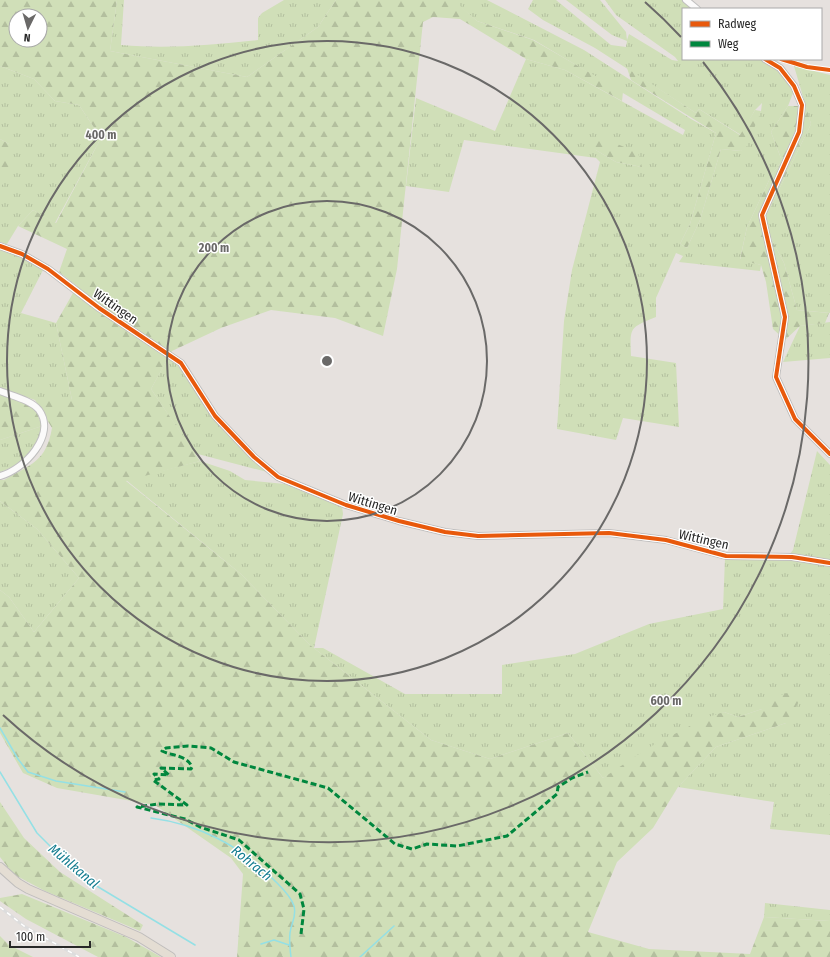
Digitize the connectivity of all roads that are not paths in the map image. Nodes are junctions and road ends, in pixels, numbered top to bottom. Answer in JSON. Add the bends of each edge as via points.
{"nodes":[{"id":1,"x":686,"y":0,"type":"edge"},
{"id":2,"x":696,"y":8,"type":"edge"},
{"id":3,"x":768,"y":60,"type":"edge"},
{"id":4,"x":0,"y":246,"type":"edge"},
{"id":5,"x":0,"y":391,"type":"edge"},
{"id":6,"x":830,"y":454,"type":"edge"},
{"id":7,"x":2,"y":476,"type":"edge"},
{"id":8,"x":830,"y":563,"type":"edge"},
{"id":9,"x":0,"y":867,"type":"edge"},
{"id":10,"x":171,"y":957,"type":"edge"}],
"edges":[{"from":1,"to":2,"type":"street"},
{"from":3,"to":6,"type":"street","via":[[780,68],[794,86],[802,105],[799,132],[762,215],[784,317],[776,378],[795,419]]},
{"from":4,"to":8,"type":"street","name":"Wittingen","via":[[22,254],[48,269],[99,308],[181,363],[215,416],[254,457],[278,477],[346,506],[445,532],[478,536],[609,533],[666,540],[726,556],[792,557]]},
{"from":5,"to":7,"type":"street","via":[[28,402],[39,410],[45,425],[41,442],[28,459]]},
{"from":9,"to":10,"type":"main road","via":[[18,883],[139,937]]}]}
